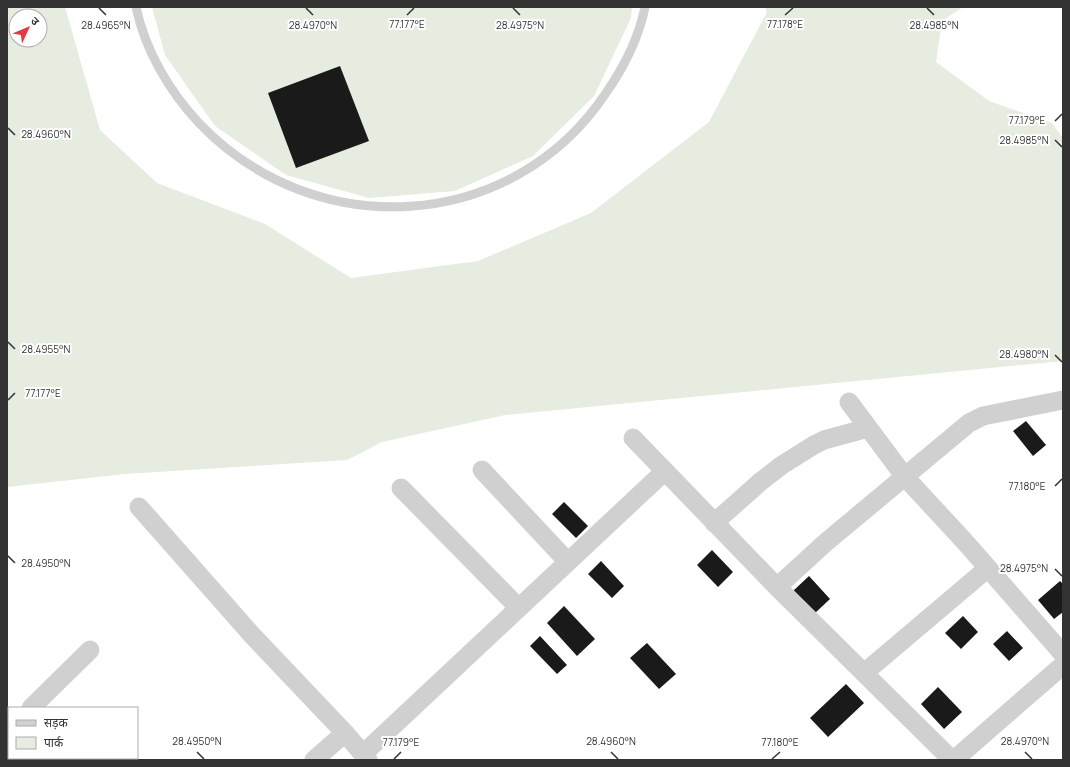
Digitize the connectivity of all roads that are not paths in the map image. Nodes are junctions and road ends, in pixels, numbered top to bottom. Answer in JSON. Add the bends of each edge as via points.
{"nodes":[{"id":1,"x":136,"y":7,"type":"edge"},
{"id":2,"x":645,"y":7,"type":"edge"},
{"id":3,"x":1063,"y":400,"type":"edge"},
{"id":4,"x":849,"y":402,"type":"dead end"},
{"id":5,"x":868,"y":428,"type":"junction"},
{"id":6,"x":633,"y":438,"type":"dead end"},
{"id":7,"x":482,"y":470,"type":"dead end"},
{"id":8,"x":665,"y":471,"type":"junction"},
{"id":9,"x":905,"y":477,"type":"junction"},
{"id":10,"x":401,"y":488,"type":"dead end"},
{"id":11,"x":139,"y":507,"type":"dead end"},
{"id":12,"x":714,"y":522,"type":"junction"},
{"id":13,"x":568,"y":562,"type":"junction"},
{"id":14,"x":988,"y":568,"type":"junction"},
{"id":15,"x":777,"y":587,"type":"junction"},
{"id":16,"x":519,"y":608,"type":"junction"},
{"id":17,"x":90,"y":650,"type":"dead end"},
{"id":18,"x":1063,"y":654,"type":"edge"},
{"id":19,"x":1063,"y":665,"type":"edge"},
{"id":20,"x":864,"y":673,"type":"junction"},
{"id":21,"x":32,"y":707,"type":"edge"},
{"id":22,"x":344,"y":733,"type":"junction"},
{"id":23,"x":365,"y":757,"type":"edge"},
{"id":24,"x":314,"y":760,"type":"edge"},
{"id":25,"x":953,"y":760,"type":"edge"}],
"edges":[{"from":1,"to":2,"type":"lane","via":[[150,49],[166,81],[188,111],[212,137],[241,160],[305,193],[340,202],[376,207],[448,201],[476,193],[516,176],[546,156],[574,133],[614,82],[633,43]]},
{"from":3,"to":9,"type":"street","via":[[983,416],[969,423]]},
{"from":4,"to":5,"type":"street"},
{"from":5,"to":9,"type":"street"},
{"from":5,"to":12,"type":"street","via":[[824,440],[808,449],[760,482]]},
{"from":6,"to":8,"type":"street"},
{"from":7,"to":13,"type":"street"},
{"from":8,"to":12,"type":"street"},
{"from":8,"to":13,"type":"street"},
{"from":9,"to":14,"type":"street"},
{"from":9,"to":15,"type":"street"},
{"from":10,"to":16,"type":"street"},
{"from":11,"to":22,"type":"street","via":[[252,635]]},
{"from":12,"to":15,"type":"street"},
{"from":13,"to":16,"type":"street"},
{"from":14,"to":18,"type":"street"},
{"from":14,"to":20,"type":"street"},
{"from":15,"to":20,"type":"street"},
{"from":16,"to":23,"type":"street"},
{"from":17,"to":21,"type":"street"},
{"from":19,"to":25,"type":"street"},
{"from":20,"to":25,"type":"street"},
{"from":22,"to":23,"type":"street"},
{"from":22,"to":24,"type":"street"}]}
